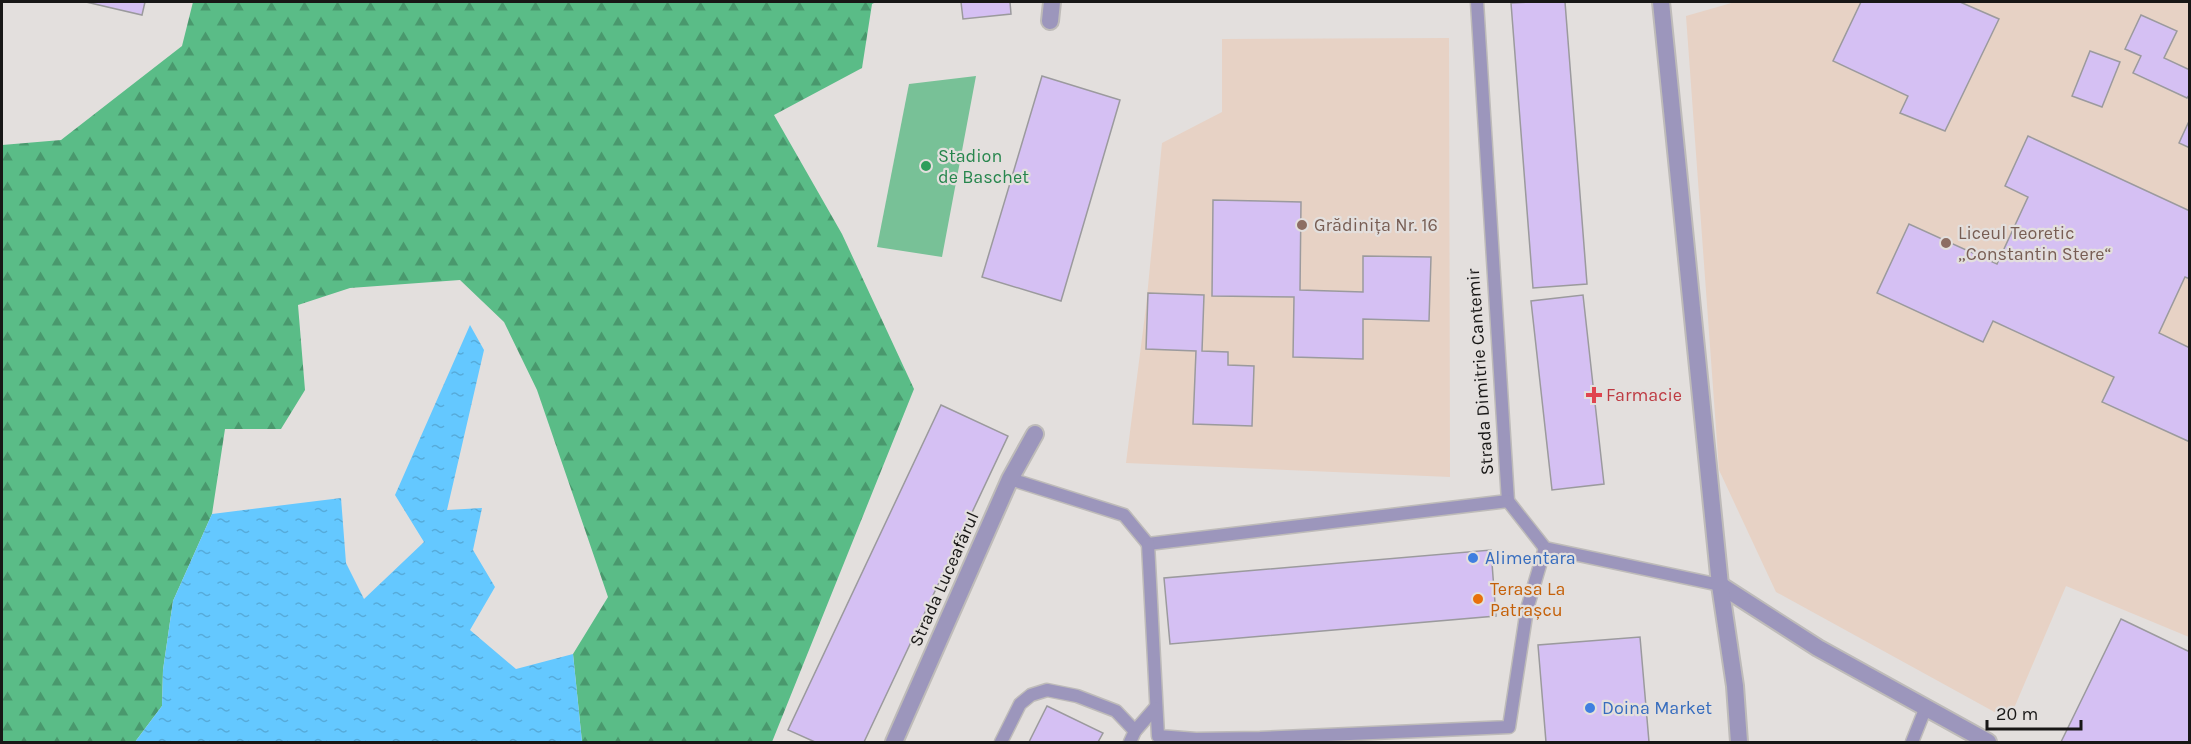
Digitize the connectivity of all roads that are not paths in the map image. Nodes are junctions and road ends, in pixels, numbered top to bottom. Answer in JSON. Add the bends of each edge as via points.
{"nodes":[{"id":1,"x":1052,"y":2,"type":"edge"},
{"id":2,"x":1477,"y":2,"type":"edge"},
{"id":3,"x":1661,"y":2,"type":"edge"},
{"id":4,"x":1050,"y":21,"type":"dead end"},
{"id":5,"x":1035,"y":434,"type":"dead end"},
{"id":6,"x":1010,"y":479,"type":"junction"},
{"id":7,"x":1508,"y":501,"type":"junction"},
{"id":8,"x":1148,"y":544,"type":"junction"},
{"id":9,"x":1545,"y":548,"type":"junction"},
{"id":10,"x":1720,"y":585,"type":"junction"},
{"id":11,"x":1926,"y":707,"type":"junction"},
{"id":12,"x":1155,"y":708,"type":"junction"},
{"id":13,"x":1133,"y":736,"type":"edge"},
{"id":14,"x":894,"y":742,"type":"edge"},
{"id":15,"x":1001,"y":742,"type":"edge"},
{"id":16,"x":1739,"y":742,"type":"edge"},
{"id":17,"x":1912,"y":742,"type":"edge"},
{"id":18,"x":1989,"y":742,"type":"edge"}],
"edges":[{"from":1,"to":4,"type":"street"},
{"from":2,"to":7,"type":"lane","name":"Strada Dimitrie Cantemir"},
{"from":3,"to":10,"type":"street"},
{"from":5,"to":6,"type":"street","name":"Strada Luceafărul"},
{"from":6,"to":8,"type":"lane","via":[[1124,515]]},
{"from":6,"to":14,"type":"street","name":"Strada Luceafărul"},
{"from":7,"to":8,"type":"lane"},
{"from":7,"to":9,"type":"lane"},
{"from":8,"to":12,"type":"lane"},
{"from":9,"to":10,"type":"lane"},
{"from":9,"to":12,"type":"lane","via":[[1527,609],[1509,727],[1196,739],[1158,736]]},
{"from":10,"to":11,"type":"street","via":[[1818,648]]},
{"from":10,"to":16,"type":"street"},
{"from":11,"to":17,"type":"lane"},
{"from":11,"to":18,"type":"street"},
{"from":12,"to":13,"type":"lane"},
{"from":13,"to":15,"type":"lane","via":[[1116,711],[1047,690],[1020,704]]}]}
